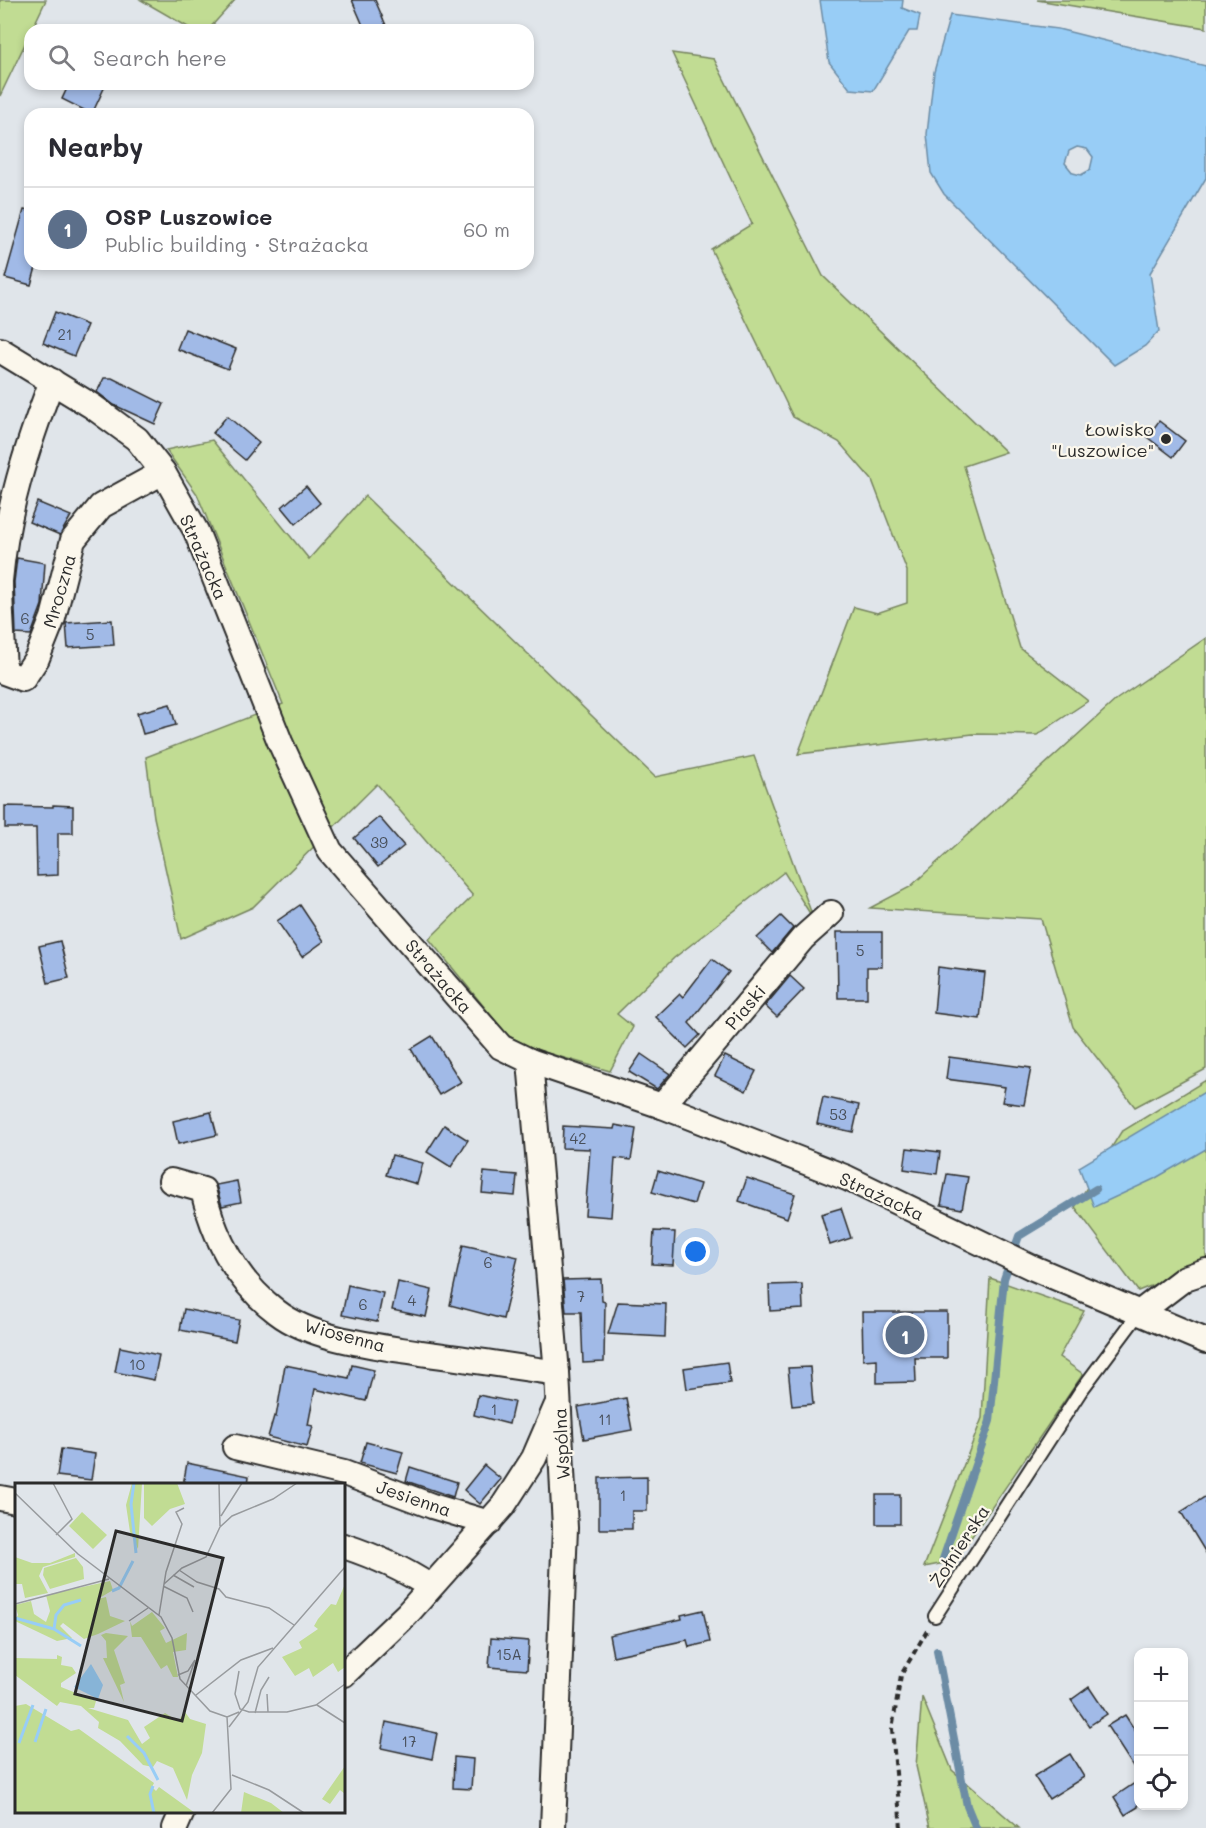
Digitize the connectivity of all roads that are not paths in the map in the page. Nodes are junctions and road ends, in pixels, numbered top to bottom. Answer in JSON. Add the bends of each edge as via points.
{"nodes":[{"id":1,"x":0,"y":350,"type":"edge"},
{"id":2,"x":52,"y":381,"type":"junction"},
{"id":3,"x":163,"y":472,"type":"junction"},
{"id":4,"x":831,"y":913,"type":"dead end"},
{"id":5,"x":530,"y":1061,"type":"junction"},
{"id":6,"x":662,"y":1106,"type":"junction"},
{"id":7,"x":171,"y":1181,"type":"dead end"},
{"id":8,"x":1206,"y":1271,"type":"edge"},
{"id":9,"x":1139,"y":1313,"type":"junction"},
{"id":10,"x":1206,"y":1341,"type":"edge"},
{"id":11,"x":557,"y":1372,"type":"junction"},
{"id":12,"x":558,"y":1402,"type":"junction"},
{"id":13,"x":235,"y":1447,"type":"dead end"},
{"id":14,"x":0,"y":1498,"type":"edge"},
{"id":15,"x":15,"y":1501,"type":"edge"},
{"id":16,"x":489,"y":1523,"type":"junction"},
{"id":17,"x":345,"y":1546,"type":"edge"},
{"id":18,"x":429,"y":1586,"type":"junction"},
{"id":19,"x":936,"y":1616,"type":"road end"},
{"id":20,"x":345,"y":1673,"type":"edge"},
{"id":21,"x":182,"y":1813,"type":"edge"},
{"id":22,"x":175,"y":1828,"type":"edge"},
{"id":23,"x":553,"y":1828,"type":"edge"}],
"edges":[{"from":1,"to":2,"type":"street","name":"Strażacka"},
{"from":2,"to":3,"type":"street","name":"Strażacka","via":[[136,439]]},
{"from":2,"to":3,"type":"street","name":"Mroczna","via":[[33,428],[7,523],[0,583],[4,672],[23,679],[37,658],[73,540],[100,506]]},
{"from":3,"to":5,"type":"street","name":"Strażacka","via":[[195,531],[280,742],[330,851],[501,1047]]},
{"from":4,"to":6,"type":"street","name":"Piaski","via":[[803,938]]},
{"from":5,"to":6,"type":"street","name":"Strażacka"},
{"from":5,"to":11,"type":"street","name":"Wspólna"},
{"from":6,"to":9,"type":"street","name":"Strażacka","via":[[847,1178],[988,1247]]},
{"from":7,"to":11,"type":"street","name":"Wiosenna","via":[[203,1190],[220,1245],[252,1290],[278,1314],[363,1344]]},
{"from":8,"to":9,"type":"street","via":[[1185,1278]]},
{"from":9,"to":10,"type":"street","name":"Strażacka"},
{"from":9,"to":19,"type":"lane","name":"Żołnierska","via":[[1080,1392]]},
{"from":11,"to":12,"type":"street","name":"Wspólna"},
{"from":12,"to":16,"type":"street","via":[[534,1458]]},
{"from":12,"to":23,"type":"street","name":"Wspólna","via":[[565,1528]]},
{"from":13,"to":16,"type":"street","name":"Jesienna","via":[[344,1473]]},
{"from":14,"to":15,"type":"street"},
{"from":16,"to":18,"type":"street"},
{"from":17,"to":18,"type":"street","via":[[372,1555]]},
{"from":18,"to":20,"type":"street","via":[[407,1614]]},
{"from":21,"to":22,"type":"street"}]}
